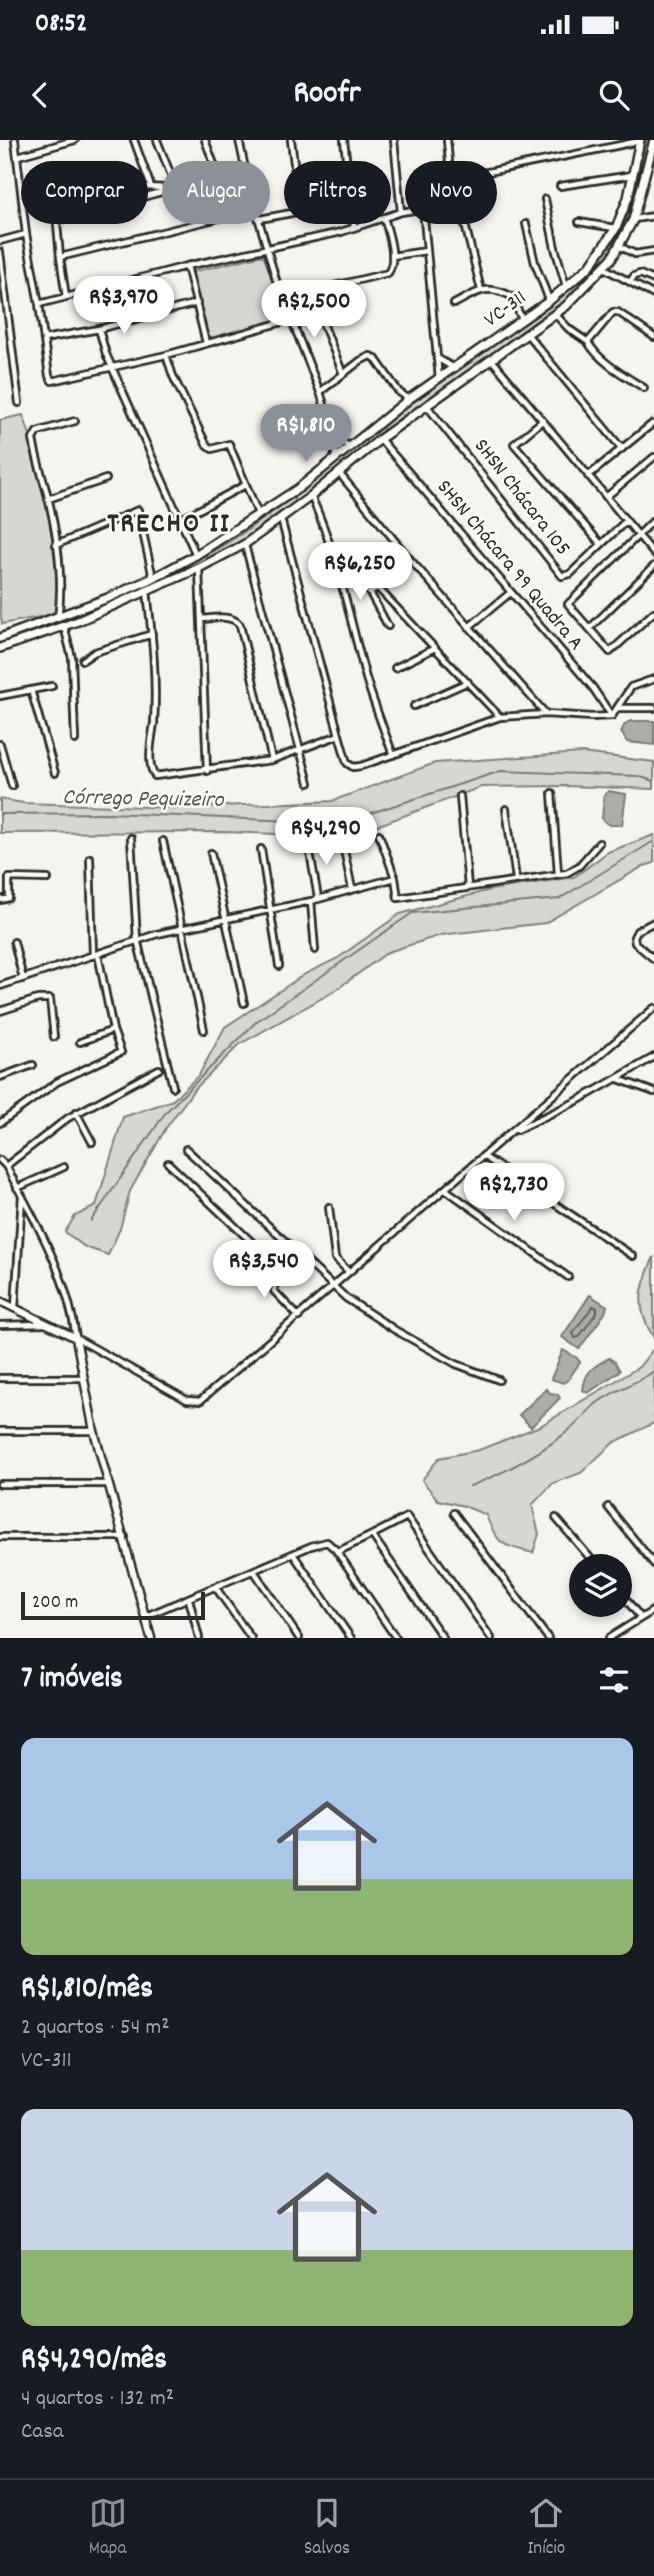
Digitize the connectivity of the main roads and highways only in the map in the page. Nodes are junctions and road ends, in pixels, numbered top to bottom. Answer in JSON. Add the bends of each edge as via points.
{"nodes":[{"id":1,"x":654,"y":140,"type":"edge"},
{"id":2,"x":640,"y":143,"type":"edge"},
{"id":3,"x":509,"y":330,"type":"junction"},
{"id":4,"x":512,"y":345,"type":"junction"},
{"id":5,"x":372,"y":428,"type":"junction"},
{"id":6,"x":380,"y":439,"type":"junction"},
{"id":7,"x":299,"y":488,"type":"junction"},
{"id":8,"x":307,"y":499,"type":"junction"},
{"id":9,"x":0,"y":638,"type":"edge"},
{"id":10,"x":0,"y":648,"type":"edge"}],
"edges":[{"from":1,"to":4,"type":"main road","name":"VC-311","via":[[633,219],[604,268],[555,314]]},
{"from":2,"to":3,"type":"main road","name":"VC-311","via":[[631,189],[616,228],[590,266]]},
{"from":3,"to":4,"type":"main road","via":[[500,345]]},
{"from":3,"to":5,"type":"main road","name":"VC-311"},
{"from":4,"to":6,"type":"main road","name":"VC-311"},
{"from":5,"to":6,"type":"main road","via":[[379,428]]},
{"from":5,"to":7,"type":"main road","name":"VC-311"},
{"from":6,"to":8,"type":"main road","name":"VC-311"},
{"from":7,"to":8,"type":"main road","via":[[296,497]]},
{"from":7,"to":9,"type":"main road","name":"VC-311","via":[[153,578]]},
{"from":8,"to":10,"type":"main road","via":[[244,544],[199,568]]}]}
